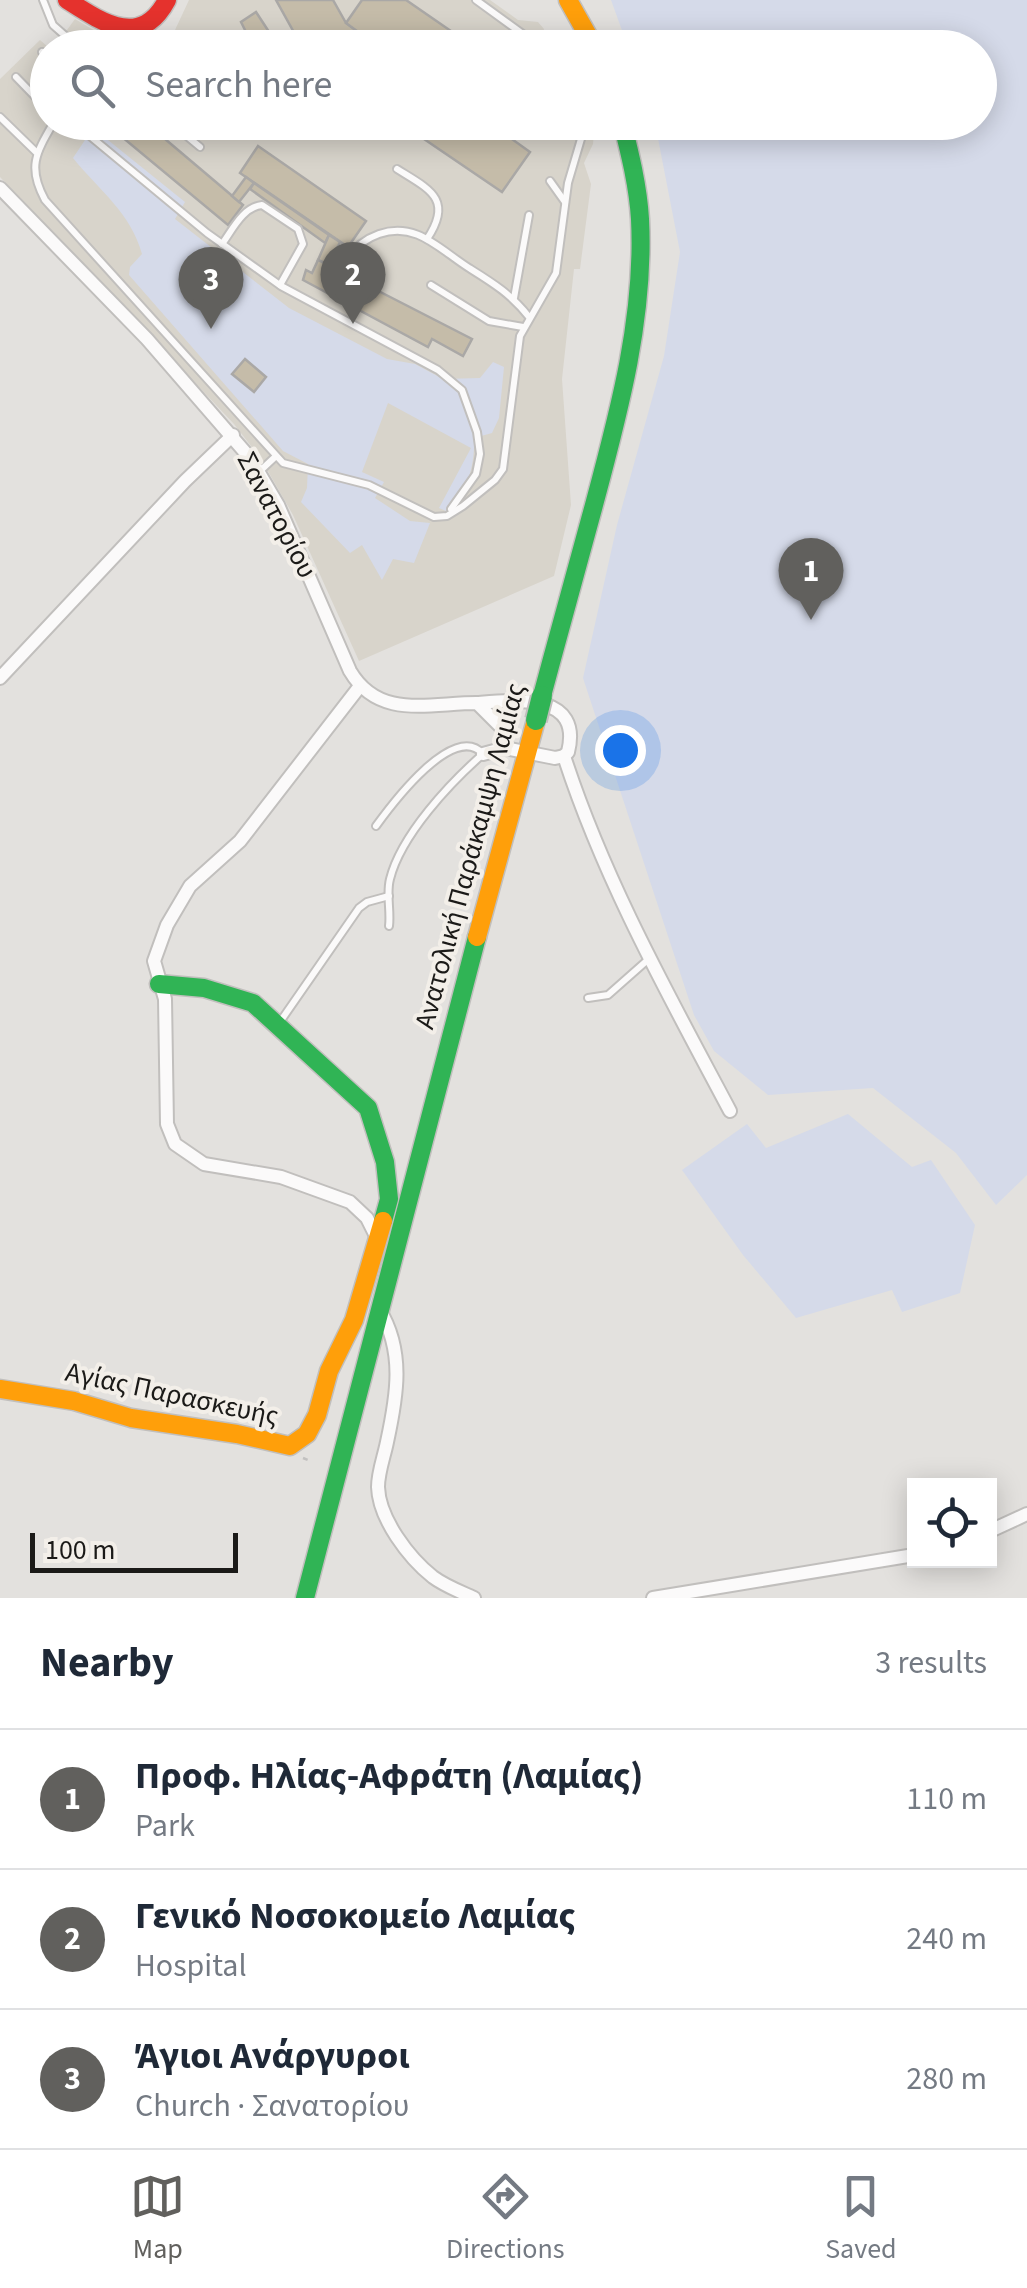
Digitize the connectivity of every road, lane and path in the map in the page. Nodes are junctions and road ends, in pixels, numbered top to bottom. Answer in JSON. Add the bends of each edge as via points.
{"nodes":[{"id":1,"x":44,"y":0,"type":"edge"},
{"id":2,"x":66,"y":0,"type":"edge"},
{"id":3,"x":167,"y":0,"type":"edge"},
{"id":4,"x":476,"y":0,"type":"edge"},
{"id":5,"x":568,"y":0,"type":"edge"},
{"id":6,"x":59,"y":30,"type":"edge"},
{"id":7,"x":517,"y":30,"type":"edge"},
{"id":8,"x":585,"y":30,"type":"edge"},
{"id":9,"x":16,"y":77,"type":"dead end"},
{"id":10,"x":30,"y":91,"type":"edge"},
{"id":11,"x":0,"y":116,"type":"edge"},
{"id":12,"x":43,"y":140,"type":"edge"},
{"id":13,"x":96,"y":140,"type":"edge"},
{"id":14,"x":192,"y":140,"type":"edge"},
{"id":15,"x":581,"y":140,"type":"edge"},
{"id":16,"x":626,"y":140,"type":"edge"},
{"id":17,"x":200,"y":147,"type":"dead end"},
{"id":18,"x":36,"y":152,"type":"junction"},
{"id":19,"x":397,"y":169,"type":"dead end"},
{"id":20,"x":550,"y":181,"type":"dead end"},
{"id":21,"x":0,"y":188,"type":"edge"},
{"id":22,"x":566,"y":203,"type":"junction"},
{"id":23,"x":530,"y":216,"type":"dead end"},
{"id":24,"x":427,"y":239,"type":"junction"},
{"id":25,"x":222,"y":244,"type":"junction"},
{"id":26,"x":348,"y":258,"type":"dead end"},
{"id":27,"x":280,"y":285,"type":"junction"},
{"id":28,"x":431,"y":285,"type":"dead end"},
{"id":29,"x":514,"y":299,"type":"junction"},
{"id":30,"x":528,"y":318,"type":"junction"},
{"id":31,"x":523,"y":327,"type":"junction"},
{"id":32,"x":233,"y":435,"type":"junction"},
{"id":33,"x":275,"y":457,"type":"junction"},
{"id":34,"x":260,"y":471,"type":"junction"},
{"id":35,"x":443,"y":516,"type":"junction"},
{"id":36,"x":0,"y":678,"type":"edge"},
{"id":37,"x":360,"y":686,"type":"junction"},
{"id":38,"x":477,"y":703,"type":"junction"},
{"id":39,"x":516,"y":750,"type":"junction"},
{"id":40,"x":484,"y":754,"type":"junction"},
{"id":41,"x":564,"y":756,"type":"junction"},
{"id":42,"x":376,"y":826,"type":"dead end"},
{"id":43,"x":389,"y":896,"type":"junction"},
{"id":44,"x":390,"y":926,"type":"dead end"},
{"id":45,"x":650,"y":956,"type":"junction"},
{"id":46,"x":159,"y":984,"type":"junction"},
{"id":47,"x":588,"y":998,"type":"dead end"},
{"id":48,"x":282,"y":1019,"type":"dead end"},
{"id":49,"x":730,"y":1112,"type":"dead end"},
{"id":50,"x":382,"y":1243,"type":"junction"},
{"id":51,"x":379,"y":1309,"type":"junction"},
{"id":52,"x":0,"y":1389,"type":"edge"},
{"id":53,"x":1027,"y":1514,"type":"edge"},
{"id":54,"x":997,"y":1527,"type":"edge"},
{"id":55,"x":907,"y":1555,"type":"edge"},
{"id":56,"x":305,"y":1598,"type":"edge"},
{"id":57,"x":474,"y":1598,"type":"edge"},
{"id":58,"x":653,"y":1598,"type":"edge"}],
"edges":[{"from":1,"to":6,"type":"lane"},
{"from":2,"to":3,"type":"main road","via":[[106,24],[130,29],[156,19]]},
{"from":4,"to":7,"type":"lane"},
{"from":5,"to":8,"type":"main road"},
{"from":9,"to":10,"type":"lane"},
{"from":11,"to":18,"type":"lane"},
{"from":12,"to":18,"type":"lane"},
{"from":13,"to":25,"type":"lane"},
{"from":14,"to":17,"type":"lane"},
{"from":15,"to":22,"type":"lane"},
{"from":16,"to":39,"type":"main road","name":"Ανατολική Παράκαμψη Λαμίας","bridge":true,"via":[[640,232],[632,342],[536,720]]},
{"from":18,"to":33,"type":"lane","via":[[38,187],[56,215]]},
{"from":19,"to":24,"type":"lane","via":[[436,200],[440,214]]},
{"from":20,"to":22,"type":"lane"},
{"from":21,"to":32,"type":"street","name":"Σανατορίου"},
{"from":22,"to":30,"type":"lane","via":[[556,273]]},
{"from":23,"to":29,"type":"lane"},
{"from":24,"to":26,"type":"lane","via":[[405,230],[385,232]]},
{"from":24,"to":29,"type":"lane"},
{"from":25,"to":27,"type":"lane"},
{"from":25,"to":27,"type":"lane","via":[[256,206],[298,228],[303,244]]},
{"from":27,"to":35,"type":"lane","via":[[438,370],[462,390],[480,454],[471,483]]},
{"from":28,"to":31,"type":"lane","via":[[489,321]]},
{"from":29,"to":30,"type":"lane"},
{"from":30,"to":31,"type":"lane"},
{"from":31,"to":35,"type":"lane","via":[[503,469]]},
{"from":32,"to":34,"type":"street","name":"Σανατορίου"},
{"from":32,"to":36,"type":"street"},
{"from":33,"to":34,"type":"lane"},
{"from":33,"to":35,"type":"lane","via":[[291,467],[370,485],[420,512]]},
{"from":34,"to":37,"type":"street","name":"Σανατορίου"},
{"from":37,"to":38,"type":"street","via":[[390,704]]},
{"from":37,"to":46,"type":"street","via":[[240,840],[186,891],[154,955]]},
{"from":38,"to":39,"type":"street"},
{"from":38,"to":41,"type":"street","via":[[524,700],[556,707],[571,740]]},
{"from":39,"to":40,"type":"street"},
{"from":39,"to":41,"type":"street"},
{"from":39,"to":50,"type":"main road","name":"Ανατολική Παράκαμψη Λαμίας"},
{"from":40,"to":42,"type":"lane","via":[[470,746],[449,753],[404,788]]},
{"from":40,"to":43,"type":"lane","via":[[408,841]]},
{"from":41,"to":45,"type":"street"},
{"from":43,"to":44,"type":"lane"},
{"from":43,"to":48,"type":"lane","via":[[359,908]]},
{"from":45,"to":47,"type":"lane","via":[[608,995]]},
{"from":45,"to":49,"type":"street"},
{"from":46,"to":50,"type":"main road","via":[[253,1003],[364,1102],[389,1182]]},
{"from":46,"to":50,"type":"street","via":[[165,999],[167,1124],[175,1144],[204,1164],[281,1177],[336,1196],[361,1211]]},
{"from":50,"to":51,"type":"main road","name":"Ανατολική Παράκαμψη Λαμίας"},
{"from":50,"to":52,"type":"main road","name":"Αγίας Παρασκευής","via":[[317,1414],[298,1443],[273,1445]]},
{"from":51,"to":56,"type":"main road","name":"Ανατολική Παράκαμψη Λαμίας"},
{"from":51,"to":57,"type":"street","via":[[397,1356],[379,1478],[384,1511],[422,1566]]},
{"from":53,"to":54,"type":"street"},
{"from":55,"to":58,"type":"street"}]}
